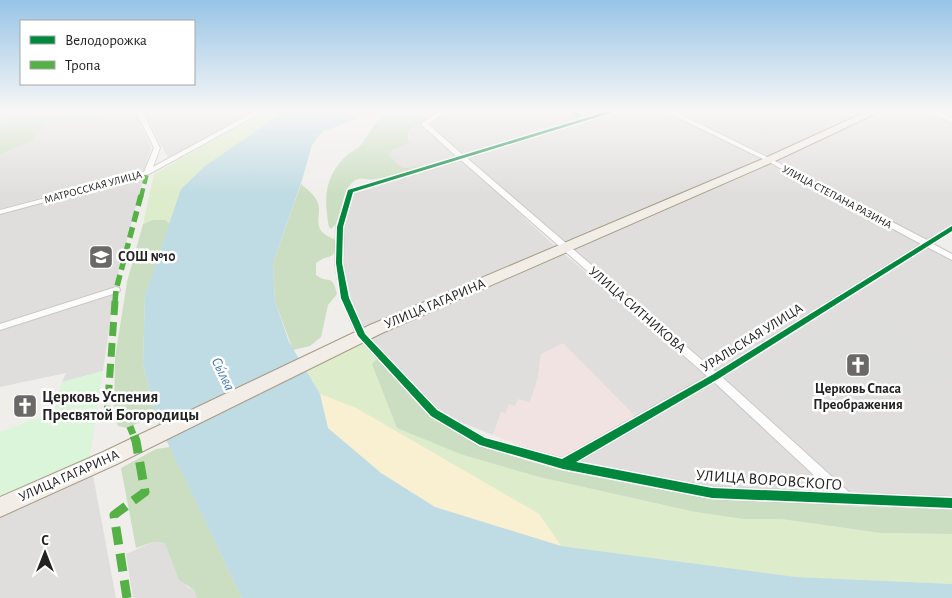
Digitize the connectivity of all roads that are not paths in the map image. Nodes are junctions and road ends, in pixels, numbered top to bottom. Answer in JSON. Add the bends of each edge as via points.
{"nodes":[{"id":1,"x":153,"y":139,"type":"edge"},
{"id":2,"x":210,"y":139,"type":"edge"},
{"id":3,"x":441,"y":139,"type":"edge"},
{"id":4,"x":522,"y":139,"type":"edge"},
{"id":5,"x":726,"y":139,"type":"edge"},
{"id":6,"x":815,"y":139,"type":"edge"},
{"id":7,"x":461,"y":157,"type":"junction"},
{"id":8,"x":769,"y":160,"type":"junction"},
{"id":9,"x":147,"y":173,"type":"junction"},
{"id":10,"x":0,"y":212,"type":"edge"},
{"id":11,"x":952,"y":228,"type":"edge"},
{"id":12,"x":928,"y":245,"type":"junction"},
{"id":13,"x":566,"y":247,"type":"junction"},
{"id":14,"x":952,"y":257,"type":"edge"},
{"id":15,"x":116,"y":290,"type":"dead end"},
{"id":16,"x":0,"y":327,"type":"edge"},
{"id":17,"x":362,"y":336,"type":"junction"},
{"id":18,"x":715,"y":377,"type":"junction"},
{"id":19,"x":562,"y":464,"type":"junction"},
{"id":20,"x":848,"y":499,"type":"junction"},
{"id":21,"x":952,"y":503,"type":"edge"},
{"id":22,"x":0,"y":507,"type":"edge"}],
"edges":[{"from":1,"to":9,"type":"street","via":[[157,148]]},
{"from":2,"to":9,"type":"street","name":"МАТРОССКАЯ УЛИЦА"},
{"from":3,"to":7,"type":"street","name":"УЛИЦА СИТНИКОВА"},
{"from":4,"to":7,"type":"street"},
{"from":5,"to":8,"type":"street","name":"УЛИЦА СТЕПАНА РАЗИНА"},
{"from":6,"to":8,"type":"main road","name":"УЛИЦА ГАГАРИНА"},
{"from":7,"to":13,"type":"street","name":"УЛИЦА СИТНИКОВА"},
{"from":7,"to":17,"type":"street","name":"УЛИЦА ВОРОВСКОГО","via":[[350,191],[340,227],[339,263],[345,298]]},
{"from":8,"to":12,"type":"street","name":"УЛИЦА СТЕПАНА РАЗИНА"},
{"from":8,"to":13,"type":"main road","name":"УЛИЦА ГАГАРИНА"},
{"from":9,"to":10,"type":"street","name":"МАТРОССКАЯ УЛИЦА"},
{"from":11,"to":12,"type":"street","name":"УРАЛЬСКАЯ УЛИЦА"},
{"from":12,"to":14,"type":"street","name":"УЛИЦА СТЕПАНА РАЗИНА"},
{"from":12,"to":18,"type":"street","name":"УРАЛЬСКАЯ УЛИЦА"},
{"from":13,"to":17,"type":"main road","name":"УЛИЦА ГАГАРИНА"},
{"from":13,"to":18,"type":"street","name":"УЛИЦА СИТНИКОВА"},
{"from":15,"to":16,"type":"street"},
{"from":17,"to":19,"type":"street","name":"УЛИЦА ВОРОВСКОГО","via":[[434,413],[482,442]]},
{"from":17,"to":22,"type":"main road","name":"УЛИЦА ГАГАРИНА","via":[[110,458]]},
{"from":18,"to":19,"type":"street","name":"УРАЛЬСКАЯ УЛИЦА"},
{"from":18,"to":20,"type":"street","name":"УЛИЦА СИТНИКОВА"},
{"from":19,"to":20,"type":"street","name":"УЛИЦА ВОРОВСКОГО","via":[[712,493]]},
{"from":20,"to":21,"type":"street","name":"УЛИЦА ВОРОВСКОГО"}]}
